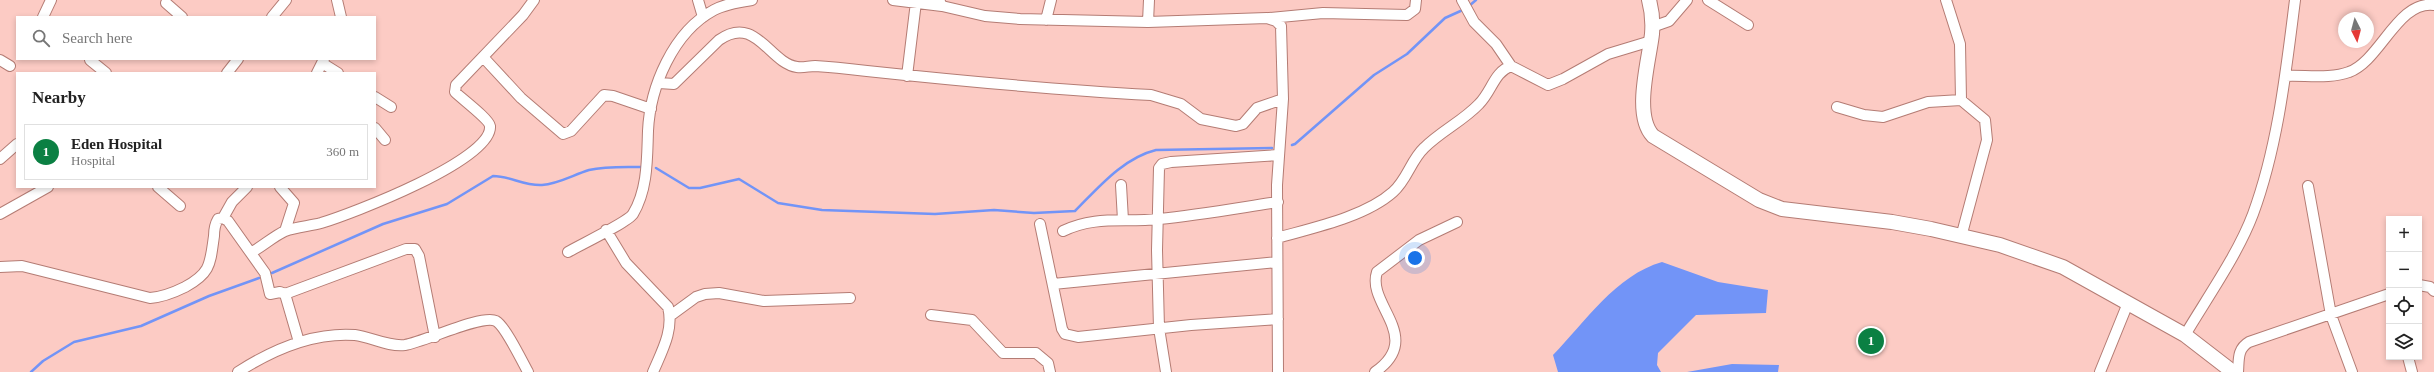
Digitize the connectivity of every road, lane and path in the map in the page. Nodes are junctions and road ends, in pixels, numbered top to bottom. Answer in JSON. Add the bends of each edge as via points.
{"nodes":[{"id":1,"x":51,"y":0,"type":"edge"},
{"id":2,"x":286,"y":0,"type":"edge"},
{"id":3,"x":337,"y":0,"type":"edge"},
{"id":4,"x":534,"y":0,"type":"edge"},
{"id":5,"x":698,"y":0,"type":"edge"},
{"id":6,"x":752,"y":0,"type":"edge"},
{"id":7,"x":893,"y":0,"type":"edge"},
{"id":8,"x":1051,"y":0,"type":"edge"},
{"id":9,"x":1149,"y":0,"type":"edge"},
{"id":10,"x":1416,"y":0,"type":"edge"},
{"id":11,"x":1649,"y":0,"type":"edge"},
{"id":12,"x":1687,"y":0,"type":"edge"},
{"id":13,"x":1708,"y":0,"type":"edge"},
{"id":14,"x":1946,"y":0,"type":"edge"},
{"id":15,"x":2295,"y":0,"type":"edge"},
{"id":16,"x":916,"y":2,"type":"junction"},
{"id":17,"x":166,"y":3,"type":"dead end"},
{"id":18,"x":940,"y":3,"type":"edge"},
{"id":19,"x":2428,"y":3,"type":"edge"},
{"id":20,"x":1464,"y":5,"type":"edge"},
{"id":21,"x":43,"y":16,"type":"edge"},
{"id":22,"x":181,"y":16,"type":"edge"},
{"id":23,"x":273,"y":16,"type":"edge"},
{"id":24,"x":341,"y":16,"type":"edge"},
{"id":25,"x":703,"y":17,"type":"junction"},
{"id":26,"x":1267,"y":18,"type":"junction"},
{"id":27,"x":1046,"y":20,"type":"junction"},
{"id":28,"x":1148,"y":22,"type":"junction"},
{"id":29,"x":1748,"y":26,"type":"dead end"},
{"id":30,"x":1652,"y":34,"type":"junction"},
{"id":31,"x":0,"y":60,"type":"edge"},
{"id":32,"x":90,"y":60,"type":"edge"},
{"id":33,"x":234,"y":61,"type":"edge"},
{"id":34,"x":323,"y":61,"type":"edge"},
{"id":35,"x":488,"y":62,"type":"junction"},
{"id":36,"x":10,"y":66,"type":"dead end"},
{"id":37,"x":1512,"y":66,"type":"junction"},
{"id":38,"x":105,"y":72,"type":"edge"},
{"id":39,"x":228,"y":72,"type":"edge"},
{"id":40,"x":318,"y":72,"type":"edge"},
{"id":41,"x":337,"y":72,"type":"edge"},
{"id":42,"x":907,"y":76,"type":"junction"},
{"id":43,"x":2285,"y":76,"type":"junction"},
{"id":44,"x":659,"y":83,"type":"junction"},
{"id":45,"x":376,"y":98,"type":"edge"},
{"id":46,"x":1283,"y":98,"type":"junction"},
{"id":47,"x":1961,"y":100,"type":"junction"},
{"id":48,"x":391,"y":107,"type":"dead end"},
{"id":49,"x":1837,"y":107,"type":"dead end"},
{"id":50,"x":651,"y":109,"type":"junction"},
{"id":51,"x":376,"y":129,"type":"edge"},
{"id":52,"x":385,"y":140,"type":"dead end"},
{"id":53,"x":16,"y":145,"type":"edge"},
{"id":54,"x":1278,"y":155,"type":"junction"},
{"id":55,"x":0,"y":159,"type":"edge"},
{"id":56,"x":1121,"y":185,"type":"dead end"},
{"id":57,"x":2308,"y":186,"type":"dead end"},
{"id":58,"x":46,"y":188,"type":"edge"},
{"id":59,"x":159,"y":188,"type":"edge"},
{"id":60,"x":246,"y":188,"type":"edge"},
{"id":61,"x":285,"y":189,"type":"edge"},
{"id":62,"x":1278,"y":202,"type":"junction"},
{"id":63,"x":180,"y":206,"type":"dead end"},
{"id":64,"x":0,"y":214,"type":"edge"},
{"id":65,"x":223,"y":218,"type":"junction"},
{"id":66,"x":1123,"y":220,"type":"junction"},
{"id":67,"x":1158,"y":220,"type":"junction"},
{"id":68,"x":1457,"y":222,"type":"dead end"},
{"id":69,"x":1040,"y":224,"type":"dead end"},
{"id":70,"x":606,"y":230,"type":"junction"},
{"id":71,"x":286,"y":231,"type":"junction"},
{"id":72,"x":1063,"y":231,"type":"dead end"},
{"id":73,"x":1961,"y":237,"type":"junction"},
{"id":74,"x":1277,"y":238,"type":"junction"},
{"id":75,"x":252,"y":252,"type":"junction"},
{"id":76,"x":568,"y":252,"type":"dead end"},
{"id":77,"x":1277,"y":262,"type":"junction"},
{"id":78,"x":0,"y":267,"type":"edge"},
{"id":79,"x":1158,"y":273,"type":"junction"},
{"id":80,"x":1053,"y":284,"type":"junction"},
{"id":81,"x":2422,"y":286,"type":"edge"},
{"id":82,"x":2434,"y":291,"type":"edge"},
{"id":83,"x":285,"y":294,"type":"junction"},
{"id":84,"x":2386,"y":295,"type":"edge"},
{"id":85,"x":850,"y":298,"type":"dead end"},
{"id":86,"x":2128,"y":303,"type":"junction"},
{"id":87,"x":931,"y":315,"type":"dead end"},
{"id":88,"x":2331,"y":315,"type":"junction"},
{"id":89,"x":670,"y":316,"type":"junction"},
{"id":90,"x":1278,"y":319,"type":"junction"},
{"id":91,"x":1160,"y":328,"type":"junction"},
{"id":92,"x":2185,"y":335,"type":"junction"},
{"id":93,"x":435,"y":337,"type":"junction"},
{"id":94,"x":299,"y":342,"type":"junction"},
{"id":95,"x":2409,"y":360,"type":"edge"},
{"id":96,"x":238,"y":372,"type":"edge"},
{"id":97,"x":528,"y":372,"type":"edge"},
{"id":98,"x":653,"y":372,"type":"edge"},
{"id":99,"x":1050,"y":372,"type":"edge"},
{"id":100,"x":1166,"y":372,"type":"edge"},
{"id":101,"x":1278,"y":372,"type":"edge"},
{"id":102,"x":1374,"y":372,"type":"edge"},
{"id":103,"x":2100,"y":372,"type":"edge"},
{"id":104,"x":2233,"y":372,"type":"edge"},
{"id":105,"x":2238,"y":372,"type":"edge"},
{"id":106,"x":2352,"y":372,"type":"edge"},
{"id":107,"x":2412,"y":372,"type":"edge"}],
"edges":[{"from":1,"to":21,"type":"street"},
{"from":2,"to":23,"type":"street"},
{"from":3,"to":24,"type":"street"},
{"from":4,"to":35,"type":"street"},
{"from":5,"to":25,"type":"street"},
{"from":6,"to":25,"type":"street","via":[[730,4]]},
{"from":7,"to":16,"type":"street"},
{"from":8,"to":27,"type":"street"},
{"from":9,"to":28,"type":"street"},
{"from":10,"to":26,"type":"street","via":[[1415,9],[1407,15],[1323,13]]},
{"from":11,"to":30,"type":"street"},
{"from":12,"to":30,"type":"street","via":[[1669,21]]},
{"from":13,"to":29,"type":"street"},
{"from":14,"to":47,"type":"street","via":[[1960,44]]},
{"from":15,"to":43,"type":"street"},
{"from":16,"to":18,"type":"street"},
{"from":16,"to":42,"type":"street"},
{"from":17,"to":22,"type":"street"},
{"from":18,"to":27,"type":"street","via":[[985,16]]},
{"from":19,"to":43,"type":"street","via":[[2412,10],[2399,21],[2362,65],[2349,72]]},
{"from":20,"to":37,"type":"street"},
{"from":25,"to":44,"type":"street","via":[[674,49]]},
{"from":26,"to":28,"type":"street"},
{"from":26,"to":46,"type":"street","via":[[1281,26]]},
{"from":27,"to":28,"type":"street"},
{"from":30,"to":37,"type":"street","via":[[1552,84],[1536,80]]},
{"from":30,"to":73,"type":"street","via":[[1643,105],[1646,124],[1653,136],[1759,200],[1782,209],[1892,222]]},
{"from":31,"to":36,"type":"street"},
{"from":32,"to":38,"type":"street"},
{"from":33,"to":39,"type":"street"},
{"from":34,"to":40,"type":"street"},
{"from":34,"to":41,"type":"street"},
{"from":35,"to":50,"type":"street","via":[[521,98],[563,134],[571,131],[604,95]]},
{"from":35,"to":71,"type":"street","via":[[455,89],[459,96],[488,121],[490,129],[482,143],[459,162],[422,183],[322,223]]},
{"from":37,"to":74,"type":"street","via":[[1500,71],[1479,105],[1423,148],[1407,176],[1380,202],[1319,226]]},
{"from":42,"to":44,"type":"street","via":[[789,65],[764,42],[751,36],[732,33],[714,45],[679,81]]},
{"from":42,"to":46,"type":"street","via":[[1151,95],[1181,104],[1201,119],[1236,126],[1243,124],[1257,108]]},
{"from":43,"to":92,"type":"street","via":[[2262,187],[2253,215]]},
{"from":44,"to":50,"type":"street"},
{"from":45,"to":48,"type":"street"},
{"from":46,"to":54,"type":"street"},
{"from":47,"to":49,"type":"street","via":[[1928,102],[1883,117],[1864,115]]},
{"from":47,"to":73,"type":"street","via":[[1982,115],[1987,133]]},
{"from":50,"to":70,"type":"street","via":[[645,179],[634,213]]},
{"from":51,"to":52,"type":"street"},
{"from":53,"to":55,"type":"street"},
{"from":54,"to":62,"type":"street"},
{"from":54,"to":67,"type":"street","via":[[1162,164],[1157,176]]},
{"from":56,"to":66,"type":"street"},
{"from":57,"to":88,"type":"street"},
{"from":58,"to":64,"type":"street"},
{"from":59,"to":63,"type":"street"},
{"from":60,"to":65,"type":"street","via":[[232,202]]},
{"from":61,"to":71,"type":"street","via":[[294,206]]},
{"from":62,"to":67,"type":"street"},
{"from":62,"to":74,"type":"street"},
{"from":65,"to":75,"type":"street"},
{"from":65,"to":78,"type":"street","via":[[218,219],[215,224],[211,256],[201,279],[161,297],[150,298],[22,266]]},
{"from":66,"to":67,"type":"street"},
{"from":66,"to":72,"type":"street","via":[[1094,220],[1078,223]]},
{"from":67,"to":79,"type":"street"},
{"from":68,"to":102,"type":"street","via":[[1418,240],[1377,272],[1374,280],[1376,289],[1391,320],[1395,342],[1391,355],[1383,366]]},
{"from":69,"to":80,"type":"street"},
{"from":70,"to":76,"type":"street"},
{"from":70,"to":89,"type":"street","via":[[626,263],[668,307]]},
{"from":71,"to":75,"type":"street"},
{"from":73,"to":86,"type":"street","via":[[2000,245],[2063,267]]},
{"from":74,"to":77,"type":"street"},
{"from":75,"to":83,"type":"street","via":[[265,273],[270,294]]},
{"from":77,"to":79,"type":"street"},
{"from":77,"to":90,"type":"street"},
{"from":79,"to":80,"type":"street"},
{"from":79,"to":91,"type":"street"},
{"from":80,"to":91,"type":"street","via":[[1062,330],[1070,336]]},
{"from":81,"to":82,"type":"street","via":[[2430,287]]},
{"from":83,"to":93,"type":"street","via":[[406,249],[415,249],[419,256]]},
{"from":83,"to":94,"type":"street"},
{"from":84,"to":88,"type":"street"},
{"from":85,"to":89,"type":"street","via":[[764,301],[719,293],[705,294]]},
{"from":86,"to":92,"type":"street"},
{"from":86,"to":103,"type":"street"},
{"from":87,"to":99,"type":"street","via":[[972,320],[1003,353],[1036,353],[1043,358]]},
{"from":88,"to":105,"type":"street","via":[[2242,346]]},
{"from":88,"to":106,"type":"street"},
{"from":89,"to":98,"type":"street","via":[[667,338]]},
{"from":90,"to":91,"type":"street"},
{"from":90,"to":101,"type":"street"},
{"from":91,"to":100,"type":"street"},
{"from":92,"to":104,"type":"street"},
{"from":93,"to":94,"type":"street","via":[[405,345],[394,345],[353,335]]},
{"from":93,"to":97,"type":"street","via":[[469,324],[495,320]]},
{"from":94,"to":96,"type":"street","via":[[264,355]]},
{"from":95,"to":107,"type":"street"}]}
